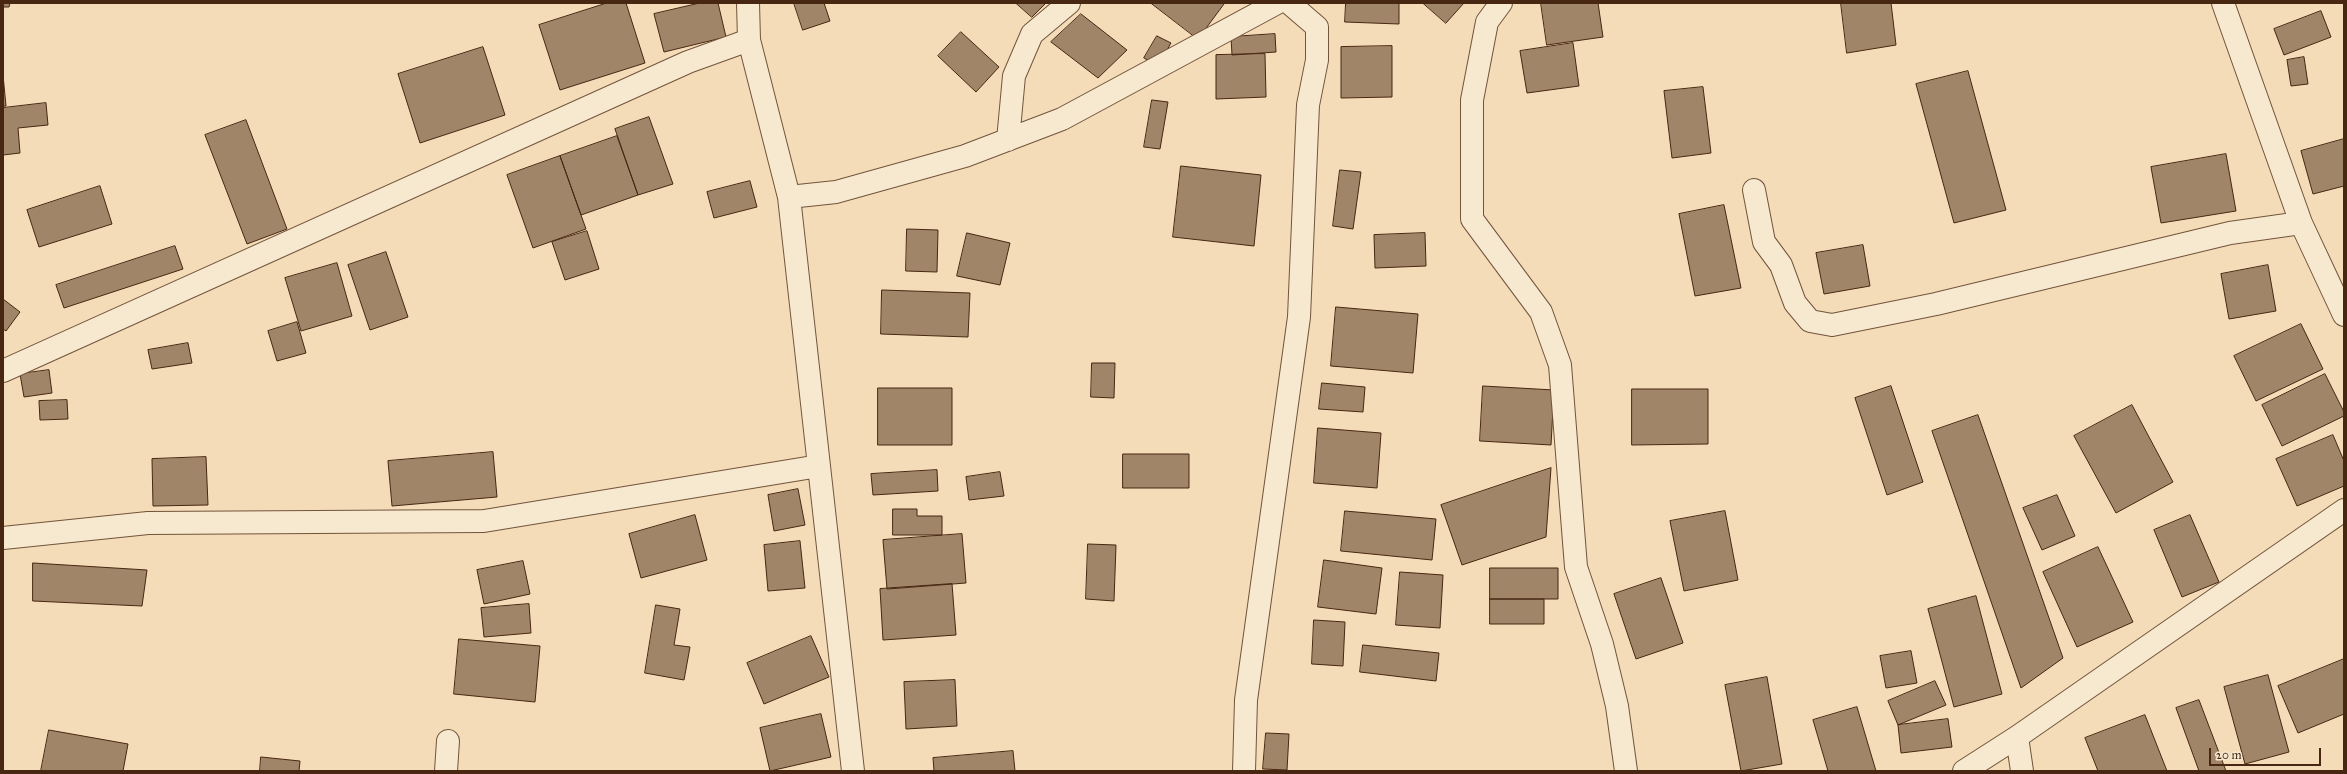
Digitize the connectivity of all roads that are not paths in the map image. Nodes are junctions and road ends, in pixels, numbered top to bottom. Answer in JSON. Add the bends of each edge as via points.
{"nodes":[{"id":1,"x":748,"y":3,"type":"edge"},
{"id":2,"x":1069,"y":3,"type":"edge"},
{"id":3,"x":1277,"y":3,"type":"edge"},
{"id":4,"x":1289,"y":3,"type":"edge"},
{"id":5,"x":1501,"y":3,"type":"edge"},
{"id":6,"x":2223,"y":3,"type":"edge"},
{"id":7,"x":749,"y":40,"type":"junction"},
{"id":8,"x":1008,"y":140,"type":"junction"},
{"id":9,"x":1754,"y":190,"type":"dead end"},
{"id":10,"x":788,"y":196,"type":"junction"},
{"id":11,"x":2302,"y":223,"type":"junction"},
{"id":12,"x":2344,"y":315,"type":"edge"},
{"id":13,"x":3,"y":371,"type":"edge"},
{"id":14,"x":819,"y":466,"type":"junction"},
{"id":15,"x":2344,"y":510,"type":"edge"},
{"id":16,"x":3,"y":538,"type":"edge"},
{"id":17,"x":2017,"y":737,"type":"junction"},
{"id":18,"x":448,"y":741,"type":"dead end"},
{"id":19,"x":446,"y":771,"type":"edge"},
{"id":20,"x":853,"y":771,"type":"edge"},
{"id":21,"x":1244,"y":771,"type":"edge"},
{"id":22,"x":1626,"y":771,"type":"edge"},
{"id":23,"x":1964,"y":771,"type":"edge"},
{"id":24,"x":2022,"y":771,"type":"edge"}],
"edges":[{"from":1,"to":7,"type":"street"},
{"from":2,"to":8,"type":"street","via":[[1032,34],[1014,76]]},
{"from":3,"to":8,"type":"street","via":[[1062,119]]},
{"from":4,"to":21,"type":"street","via":[[1317,27],[1317,60],[1308,105],[1300,317],[1246,700]]},
{"from":5,"to":22,"type":"street","via":[[1487,22],[1472,100],[1472,219],[1541,312],[1560,364],[1576,566],[1602,644],[1615,698]]},
{"from":6,"to":11,"type":"street"},
{"from":7,"to":10,"type":"street"},
{"from":7,"to":13,"type":"street","via":[[681,65]]},
{"from":8,"to":10,"type":"street","via":[[964,156],[836,192]]},
{"from":9,"to":11,"type":"street","via":[[1764,242],[1781,265],[1795,302],[1810,321],[1832,325],[1936,304],[2230,233]]},
{"from":10,"to":14,"type":"street"},
{"from":11,"to":12,"type":"street"},
{"from":14,"to":16,"type":"street","via":[[484,521],[148,523]]},
{"from":14,"to":20,"type":"street"},
{"from":15,"to":17,"type":"street"},
{"from":17,"to":23,"type":"street"},
{"from":17,"to":24,"type":"street"},
{"from":18,"to":19,"type":"street"}]}
